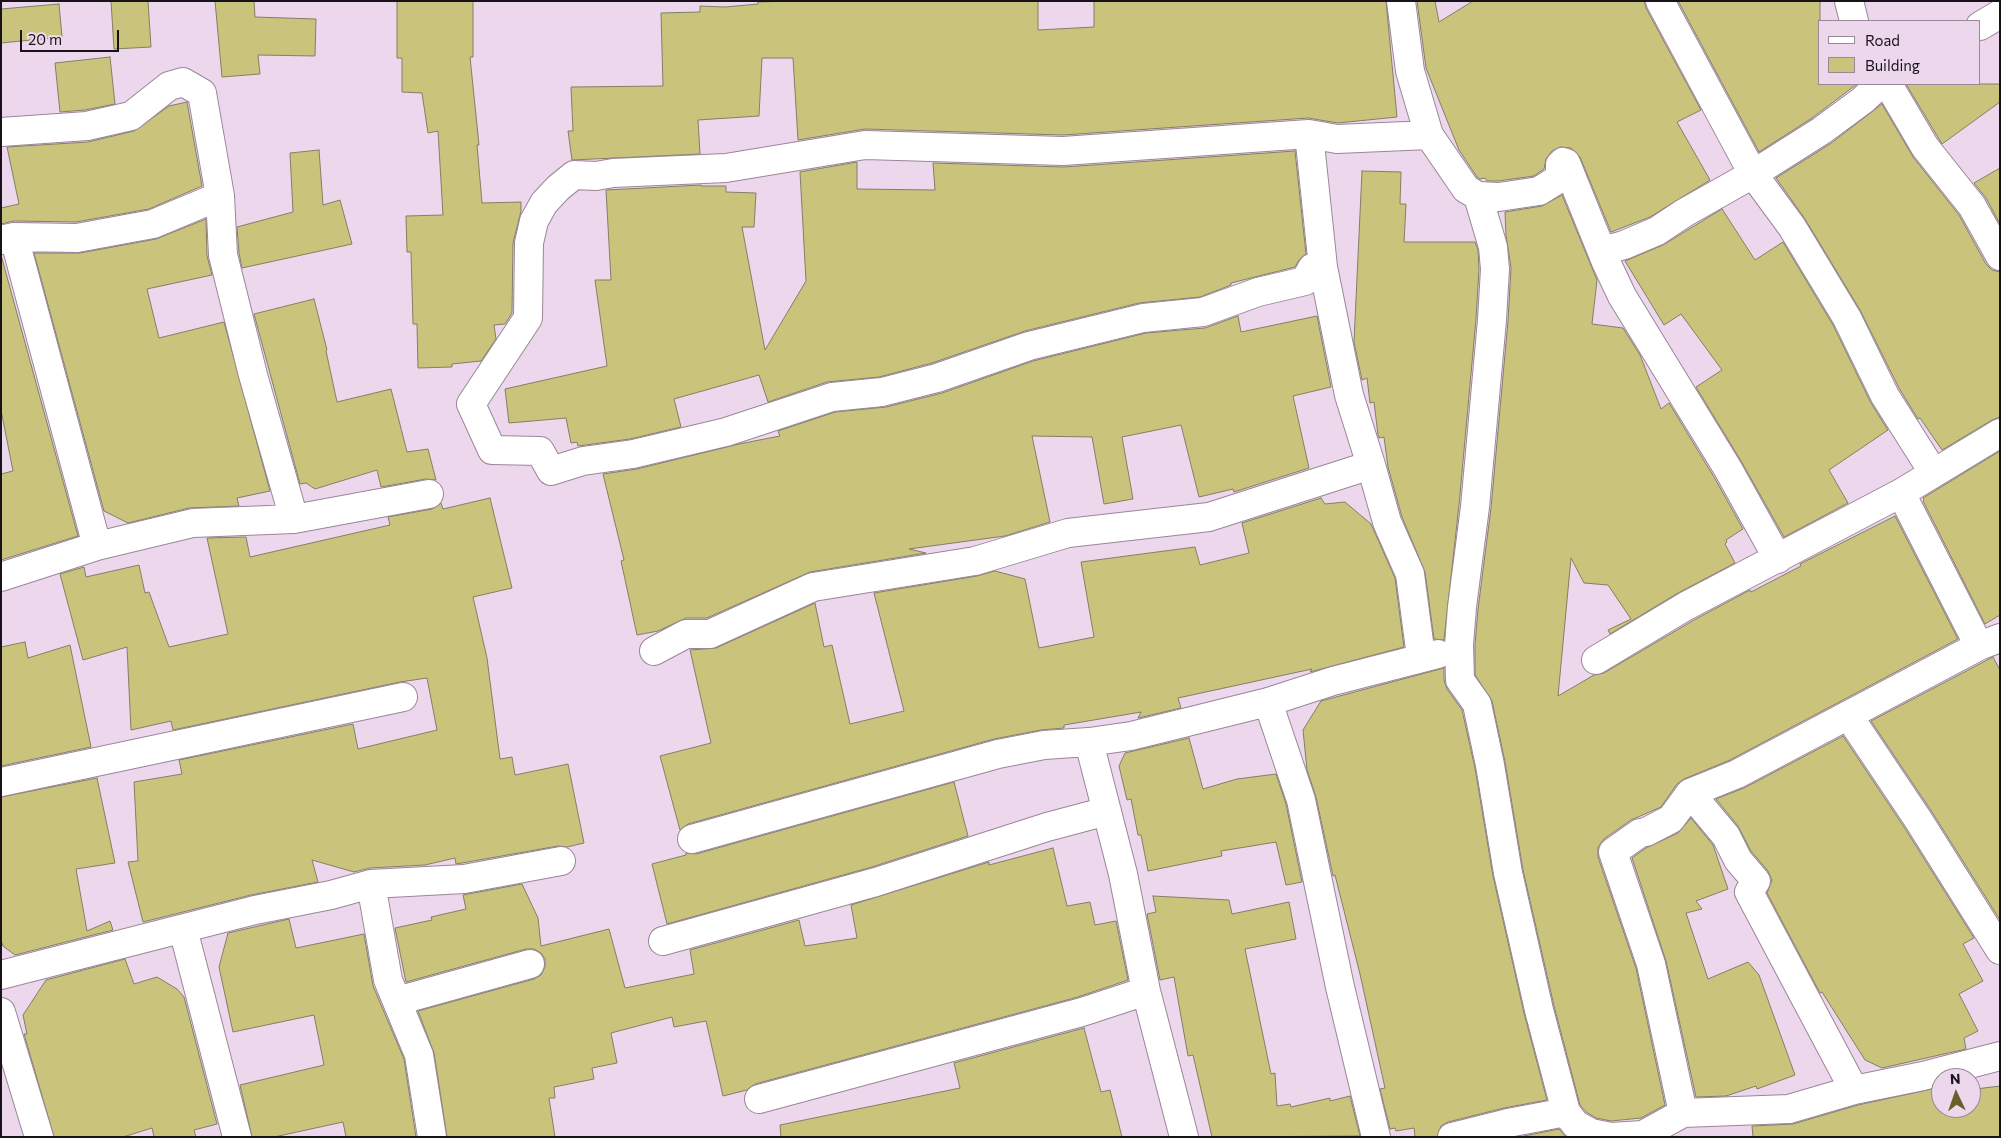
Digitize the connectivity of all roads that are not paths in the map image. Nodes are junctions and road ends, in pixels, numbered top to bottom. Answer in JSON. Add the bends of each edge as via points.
{"nodes":[{"id":1,"x":1401,"y":1,"type":"edge"},
{"id":2,"x":1660,"y":1,"type":"edge"},
{"id":3,"x":1849,"y":1,"type":"edge"},
{"id":4,"x":2000,"y":14,"type":"edge"},
{"id":5,"x":1854,"y":20,"type":"edge"},
{"id":6,"x":1981,"y":25,"type":"edge"},
{"id":7,"x":1879,"y":85,"type":"edge"},
{"id":8,"x":1889,"y":85,"type":"edge"},
{"id":9,"x":1,"y":132,"type":"edge"},
{"id":10,"x":1308,"y":134,"type":"junction"},
{"id":11,"x":1429,"y":135,"type":"junction"},
{"id":12,"x":1753,"y":174,"type":"junction"},
{"id":13,"x":220,"y":196,"type":"junction"},
{"id":14,"x":1478,"y":196,"type":"junction"},
{"id":15,"x":8,"y":239,"type":"edge"},
{"id":16,"x":1602,"y":251,"type":"junction"},
{"id":17,"x":2000,"y":256,"type":"edge"},
{"id":18,"x":1323,"y":267,"type":"junction"},
{"id":19,"x":2000,"y":433,"type":"edge"},
{"id":20,"x":1372,"y":465,"type":"junction"},
{"id":21,"x":1933,"y":472,"type":"junction"},
{"id":22,"x":1902,"y":493,"type":"junction"},
{"id":23,"x":429,"y":494,"type":"dead end"},
{"id":24,"x":294,"y":519,"type":"junction"},
{"id":25,"x":97,"y":546,"type":"junction"},
{"id":26,"x":1778,"y":559,"type":"junction"},
{"id":27,"x":1,"y":577,"type":"edge"},
{"id":28,"x":1989,"y":642,"type":"edge"},
{"id":29,"x":1459,"y":650,"type":"junction"},
{"id":30,"x":654,"y":651,"type":"dead end"},
{"id":31,"x":1421,"y":657,"type":"junction"},
{"id":32,"x":1596,"y":660,"type":"dead end"},
{"id":33,"x":403,"y":697,"type":"dead end"},
{"id":34,"x":1268,"y":702,"type":"junction"},
{"id":35,"x":1848,"y":715,"type":"junction"},
{"id":36,"x":1089,"y":742,"type":"junction"},
{"id":37,"x":1,"y":782,"type":"edge"},
{"id":38,"x":1690,"y":793,"type":"junction"},
{"id":39,"x":1107,"y":811,"type":"junction"},
{"id":40,"x":692,"y":839,"type":"dead end"},
{"id":41,"x":561,"y":861,"type":"dead end"},
{"id":42,"x":371,"y":884,"type":"junction"},
{"id":43,"x":183,"y":929,"type":"junction"},
{"id":44,"x":663,"y":940,"type":"dead end"},
{"id":45,"x":2000,"y":950,"type":"edge"},
{"id":46,"x":530,"y":964,"type":"dead end"},
{"id":47,"x":1,"y":975,"type":"edge"},
{"id":48,"x":1146,"y":991,"type":"junction"},
{"id":49,"x":397,"y":1001,"type":"junction"},
{"id":50,"x":1,"y":1012,"type":"edge"},
{"id":51,"x":2000,"y":1056,"type":"edge"},
{"id":52,"x":1854,"y":1090,"type":"junction"},
{"id":53,"x":758,"y":1100,"type":"dead end"},
{"id":54,"x":1566,"y":1112,"type":"junction"},
{"id":55,"x":1683,"y":1113,"type":"junction"},
{"id":56,"x":38,"y":1137,"type":"edge"},
{"id":57,"x":237,"y":1137,"type":"edge"},
{"id":58,"x":432,"y":1137,"type":"edge"},
{"id":59,"x":1184,"y":1137,"type":"edge"},
{"id":60,"x":1376,"y":1137,"type":"edge"},
{"id":61,"x":1452,"y":1137,"type":"edge"}],
"edges":[{"from":1,"to":11,"type":"street","via":[[1410,71]]},
{"from":2,"to":12,"type":"street"},
{"from":3,"to":5,"type":"street"},
{"from":4,"to":6,"type":"street"},
{"from":7,"to":12,"type":"street","via":[[1821,131]]},
{"from":8,"to":17,"type":"street","via":[[1925,147],[1972,206]]},
{"from":9,"to":13,"type":"street","via":[[87,126],[131,116],[169,86],[183,82],[202,93]]},
{"from":10,"to":11,"type":"street","via":[[1337,138]]},
{"from":10,"to":18,"type":"street"},
{"from":10,"to":18,"type":"street","via":[[1063,151],[865,145],[726,168],[574,175],[544,203],[534,220],[529,243],[528,318],[471,404],[492,450],[540,451],[551,471],[583,461],[633,454],[726,432],[832,397],[882,392],[937,378],[1029,346],[1143,318],[1203,312],[1258,292],[1305,281],[1312,268]]},
{"from":11,"to":14,"type":"street","via":[[1466,189]]},
{"from":12,"to":16,"type":"street","via":[[1657,231]]},
{"from":12,"to":21,"type":"street","via":[[1792,227],[1847,318],[1885,396]]},
{"from":13,"to":15,"type":"street","via":[[153,224],[76,238]]},
{"from":13,"to":24,"type":"street","via":[[223,255],[252,375]]},
{"from":14,"to":16,"type":"street","via":[[1499,197],[1539,191],[1560,178],[1560,165],[1565,162]]},
{"from":14,"to":29,"type":"street","via":[[1493,247],[1495,269],[1476,507]]},
{"from":15,"to":25,"type":"street"},
{"from":16,"to":26,"type":"street","via":[[1622,296]]},
{"from":18,"to":20,"type":"street","via":[[1349,395]]},
{"from":19,"to":21,"type":"street"},
{"from":20,"to":30,"type":"street","via":[[1209,517],[1068,533],[975,561],[812,587],[710,634],[686,634]]},
{"from":20,"to":31,"type":"street","via":[[1387,522],[1410,574]]},
{"from":21,"to":22,"type":"street"},
{"from":22,"to":26,"type":"street"},
{"from":22,"to":28,"type":"street"},
{"from":23,"to":24,"type":"street"},
{"from":24,"to":25,"type":"street","via":[[193,523]]},
{"from":25,"to":27,"type":"street"},
{"from":26,"to":32,"type":"street","via":[[1686,606]]},
{"from":28,"to":35,"type":"street"},
{"from":29,"to":31,"type":"street"},
{"from":29,"to":54,"type":"street","via":[[1460,680],[1477,704],[1512,891]]},
{"from":31,"to":34,"type":"street"},
{"from":33,"to":37,"type":"street"},
{"from":34,"to":36,"type":"street","via":[[1131,736]]},
{"from":34,"to":60,"type":"street","via":[[1301,800],[1340,987]]},
{"from":35,"to":38,"type":"street","via":[[1737,774]]},
{"from":35,"to":45,"type":"street"},
{"from":36,"to":39,"type":"street"},
{"from":36,"to":40,"type":"street","via":[[1044,745],[998,754]]},
{"from":38,"to":52,"type":"street","via":[[1726,836],[1738,860],[1756,881],[1749,892]]},
{"from":38,"to":55,"type":"street","via":[[1671,819],[1640,833],[1613,852],[1651,964]]},
{"from":39,"to":44,"type":"street","via":[[876,882]]},
{"from":39,"to":48,"type":"street","via":[[1124,874]]},
{"from":41,"to":42,"type":"street","via":[[464,879]]},
{"from":42,"to":43,"type":"street"},
{"from":42,"to":49,"type":"street","via":[[388,980]]},
{"from":43,"to":47,"type":"street"},
{"from":43,"to":57,"type":"street"},
{"from":46,"to":49,"type":"street"},
{"from":48,"to":53,"type":"street","via":[[1082,1012]]},
{"from":48,"to":59,"type":"street"},
{"from":49,"to":58,"type":"street","via":[[419,1056]]},
{"from":50,"to":56,"type":"street"},
{"from":51,"to":52,"type":"street"},
{"from":52,"to":55,"type":"street","via":[[1789,1109]]},
{"from":54,"to":55,"type":"street","via":[[1575,1124],[1591,1133],[1611,1137],[1643,1135]]},
{"from":54,"to":61,"type":"street"}]}
